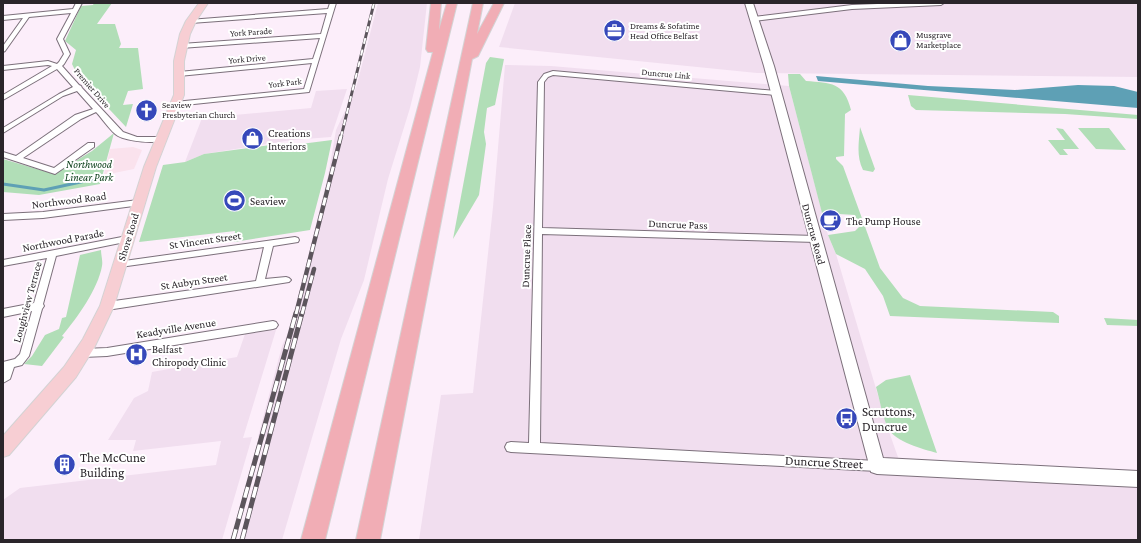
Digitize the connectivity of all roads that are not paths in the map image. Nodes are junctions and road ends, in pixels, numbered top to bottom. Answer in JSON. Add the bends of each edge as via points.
{"nodes":[{"id":1,"x":79,"y":3,"type":"edge"},
{"id":2,"x":204,"y":3,"type":"edge"},
{"id":3,"x":333,"y":3,"type":"edge"},
{"id":4,"x":436,"y":3,"type":"edge"},
{"id":5,"x":452,"y":3,"type":"edge"},
{"id":6,"x":478,"y":3,"type":"edge"},
{"id":7,"x":499,"y":3,"type":"edge"},
{"id":8,"x":748,"y":3,"type":"edge"},
{"id":9,"x":941,"y":3,"type":"edge"},
{"id":10,"x":75,"y":10,"type":"junction"},
{"id":11,"x":331,"y":11,"type":"junction"},
{"id":12,"x":28,"y":15,"type":"junction"},
{"id":13,"x":3,"y":18,"type":"edge"},
{"id":14,"x":754,"y":18,"type":"junction"},
{"id":15,"x":191,"y":21,"type":"junction"},
{"id":16,"x":323,"y":36,"type":"junction"},
{"id":17,"x":181,"y":46,"type":"junction"},
{"id":18,"x":3,"y":50,"type":"edge"},
{"id":19,"x":316,"y":61,"type":"junction"},
{"id":20,"x":58,"y":66,"type":"junction"},
{"id":21,"x":3,"y":68,"type":"edge"},
{"id":22,"x":464,"y":68,"type":"junction"},
{"id":23,"x":553,"y":73,"type":"joint"},
{"id":24,"x":179,"y":74,"type":"junction"},
{"id":25,"x":433,"y":77,"type":"junction"},
{"id":26,"x":79,"y":88,"type":"junction"},
{"id":27,"x":776,"y":93,"type":"junction"},
{"id":28,"x":3,"y":98,"type":"edge"},
{"id":29,"x":175,"y":104,"type":"junction"},
{"id":30,"x":98,"y":109,"type":"junction"},
{"id":31,"x":3,"y":131,"type":"edge"},
{"id":32,"x":161,"y":138,"type":"junction"},
{"id":33,"x":91,"y":146,"type":"dead end"},
{"id":34,"x":3,"y":154,"type":"edge"},
{"id":35,"x":17,"y":159,"type":"junction"},
{"id":36,"x":138,"y":203,"type":"junction"},
{"id":37,"x":3,"y":217,"type":"edge"},
{"id":38,"x":539,"y":231,"type":"junction"},
{"id":39,"x":816,"y":239,"type":"junction"},
{"id":40,"x":127,"y":240,"type":"junction"},
{"id":41,"x":294,"y":240,"type":"dead end"},
{"id":42,"x":269,"y":243,"type":"junction"},
{"id":43,"x":52,"y":254,"type":"junction"},
{"id":44,"x":3,"y":263,"type":"edge"},
{"id":45,"x":120,"y":264,"type":"junction"},
{"id":46,"x":286,"y":280,"type":"dead end"},
{"id":47,"x":260,"y":283,"type":"junction"},
{"id":48,"x":39,"y":306,"type":"junction"},
{"id":49,"x":106,"y":306,"type":"junction"},
{"id":50,"x":3,"y":313,"type":"edge"},
{"id":51,"x":273,"y":325,"type":"dead end"},
{"id":52,"x":83,"y":353,"type":"junction"},
{"id":53,"x":7,"y":365,"type":"edge"},
{"id":54,"x":3,"y":378,"type":"edge"},
{"id":55,"x":510,"y":447,"type":"dead end"},
{"id":56,"x":534,"y":448,"type":"junction"},
{"id":57,"x":3,"y":449,"type":"edge"},
{"id":58,"x":877,"y":466,"type":"junction"},
{"id":59,"x":1138,"y":479,"type":"edge"},
{"id":60,"x":313,"y":540,"type":"edge"},
{"id":61,"x":368,"y":540,"type":"edge"}],
"edges":[{"from":1,"to":10,"type":"street"},
{"from":2,"to":15,"type":"main road","name":"Shore Road"},
{"from":3,"to":11,"type":"street","name":"York Park"},
{"from":4,"to":25,"type":"highway","via":[[431,53]]},
{"from":5,"to":25,"type":"highway"},
{"from":6,"to":22,"type":"highway"},
{"from":7,"to":22,"type":"highway","via":[[478,47]]},
{"from":8,"to":14,"type":"street","name":"Duncrue Road"},
{"from":9,"to":14,"type":"street","via":[[852,7]]},
{"from":10,"to":12,"type":"street"},
{"from":10,"to":20,"type":"street","via":[[60,39],[67,54]]},
{"from":11,"to":15,"type":"street"},
{"from":11,"to":16,"type":"street","name":"York Park"},
{"from":12,"to":13,"type":"street"},
{"from":12,"to":18,"type":"street"},
{"from":14,"to":27,"type":"street","name":"Duncrue Road"},
{"from":15,"to":17,"type":"main road","name":"Shore Road"},
{"from":16,"to":17,"type":"street","name":"York Parade"},
{"from":16,"to":19,"type":"street","name":"York Park"},
{"from":17,"to":24,"type":"main road","name":"Shore Road"},
{"from":19,"to":24,"type":"street","name":"York Drive"},
{"from":19,"to":29,"type":"street","name":"York Park","via":[[307,91]]},
{"from":20,"to":21,"type":"street","name":"Premier Drive","via":[[48,63]]},
{"from":20,"to":26,"type":"street","name":"Premier Drive"},
{"from":20,"to":28,"type":"street"},
{"from":22,"to":61,"type":"highway"},
{"from":23,"to":27,"type":"street","name":"Duncrue Link"},
{"from":23,"to":38,"type":"street","name":"Duncrue Place","via":[[547,74],[541,82]]},
{"from":24,"to":29,"type":"main road","name":"Shore Road"},
{"from":25,"to":60,"type":"highway"},
{"from":26,"to":30,"type":"street","name":"Premier Drive"},
{"from":26,"to":31,"type":"street","via":[[61,95]]},
{"from":27,"to":39,"type":"street","name":"Duncrue Road"},
{"from":29,"to":32,"type":"main road","name":"Shore Road"},
{"from":30,"to":32,"type":"street","name":"Premier Drive","via":[[120,134],[137,139]]},
{"from":30,"to":35,"type":"street","via":[[78,117]]},
{"from":32,"to":36,"type":"main road","name":"Shore Road"},
{"from":33,"to":35,"type":"street","via":[[55,172]]},
{"from":34,"to":35,"type":"street"},
{"from":36,"to":37,"type":"street","name":"Northwood Road","via":[[43,215]]},
{"from":36,"to":40,"type":"main road","name":"Shore Road"},
{"from":38,"to":39,"type":"street","name":"Duncrue Pass"},
{"from":38,"to":56,"type":"street","name":"Duncrue Place"},
{"from":39,"to":58,"type":"street","name":"Duncrue Road"},
{"from":40,"to":43,"type":"street","name":"Northwood Parade"},
{"from":40,"to":45,"type":"main road","name":"Shore Road"},
{"from":41,"to":42,"type":"street","name":"St Vincent Street"},
{"from":42,"to":45,"type":"street","name":"St Vincent Street"},
{"from":42,"to":47,"type":"street"},
{"from":43,"to":44,"type":"street","name":"Northwood Parade"},
{"from":43,"to":48,"type":"street","name":"Loughview Terrace"},
{"from":45,"to":49,"type":"main road","name":"Shore Road"},
{"from":46,"to":47,"type":"street","name":"St Aubyn Street"},
{"from":47,"to":49,"type":"street","name":"St Aubyn Street"},
{"from":48,"to":50,"type":"street"},
{"from":48,"to":53,"type":"street","name":"Loughview Terrace","via":[[24,356],[18,362]]},
{"from":49,"to":52,"type":"main road","name":"Shore Road"},
{"from":51,"to":52,"type":"street","name":"Keadyville Avenue","via":[[107,352]]},
{"from":52,"to":57,"type":"main road","name":"Shore Road","via":[[55,391]]},
{"from":53,"to":54,"type":"street","via":[[6,376]]},
{"from":55,"to":56,"type":"street","name":"Duncrue Street"},
{"from":56,"to":58,"type":"street","name":"Duncrue Street"},
{"from":58,"to":59,"type":"street","name":"Duncrue Street"}]}
